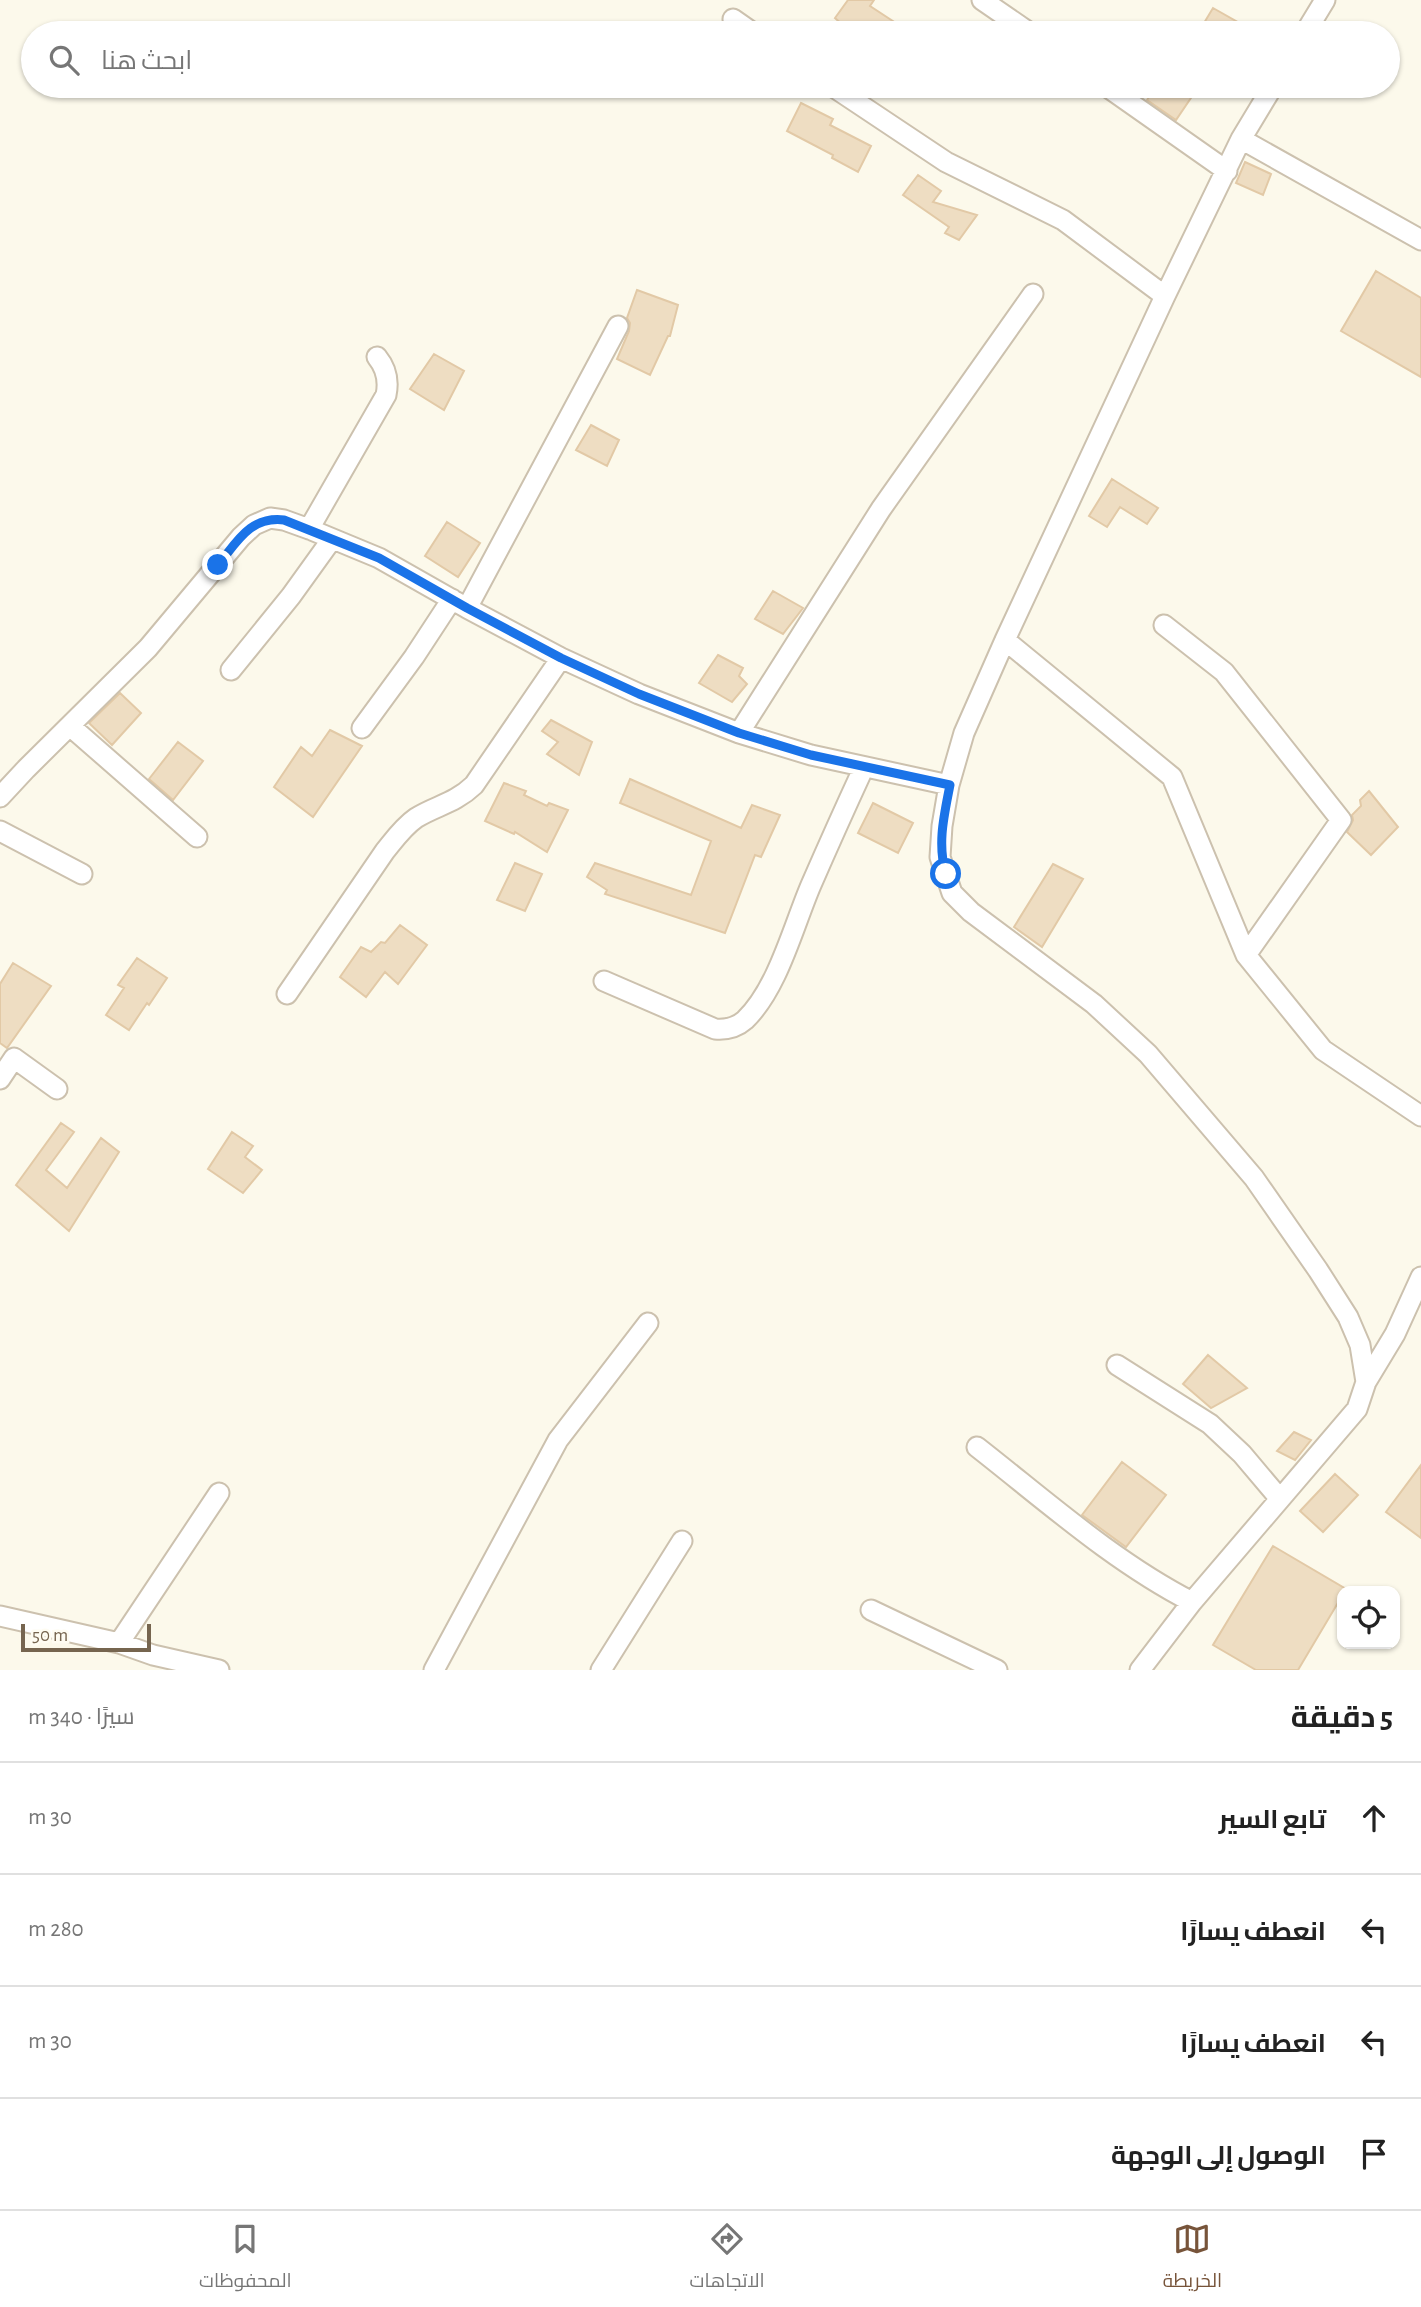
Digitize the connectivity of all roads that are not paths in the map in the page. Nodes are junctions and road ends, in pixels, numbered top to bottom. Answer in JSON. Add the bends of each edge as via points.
{"nodes":[{"id":1,"x":982,"y":0,"type":"edge"},
{"id":2,"x":1325,"y":0,"type":"edge"},
{"id":3,"x":733,"y":19,"type":"dead end"},
{"id":4,"x":736,"y":21,"type":"edge"},
{"id":5,"x":1013,"y":21,"type":"edge"},
{"id":6,"x":1312,"y":21,"type":"edge"},
{"id":7,"x":850,"y":98,"type":"edge"},
{"id":8,"x":1123,"y":98,"type":"edge"},
{"id":9,"x":1266,"y":98,"type":"edge"},
{"id":10,"x":1241,"y":139,"type":"junction"},
{"id":11,"x":1227,"y":171,"type":"junction"},
{"id":12,"x":1421,"y":240,"type":"edge"},
{"id":13,"x":1033,"y":295,"type":"dead end"},
{"id":14,"x":1165,"y":296,"type":"junction"},
{"id":15,"x":618,"y":326,"type":"dead end"},
{"id":16,"x":377,"y":357,"type":"dead end"},
{"id":17,"x":309,"y":529,"type":"junction"},
{"id":18,"x":332,"y":539,"type":"junction"},
{"id":19,"x":459,"y":604,"type":"junction"},
{"id":20,"x":1164,"y":625,"type":"dead end"},
{"id":21,"x":1004,"y":640,"type":"junction"},
{"id":22,"x":561,"y":658,"type":"junction"},
{"id":23,"x":232,"y":670,"type":"dead end"},
{"id":24,"x":70,"y":726,"type":"junction"},
{"id":25,"x":362,"y":727,"type":"dead end"},
{"id":26,"x":739,"y":733,"type":"junction"},
{"id":27,"x":864,"y":767,"type":"junction"},
{"id":28,"x":950,"y":785,"type":"junction"},
{"id":29,"x":0,"y":797,"type":"edge"},
{"id":30,"x":0,"y":831,"type":"edge"},
{"id":31,"x":197,"y":837,"type":"dead end"},
{"id":32,"x":82,"y":874,"type":"dead end"},
{"id":33,"x":1245,"y":956,"type":"junction"},
{"id":34,"x":604,"y":981,"type":"dead end"},
{"id":35,"x":288,"y":994,"type":"dead end"},
{"id":36,"x":0,"y":1079,"type":"edge"},
{"id":37,"x":57,"y":1089,"type":"dead end"},
{"id":38,"x":1421,"y":1116,"type":"edge"},
{"id":39,"x":1421,"y":1277,"type":"edge"},
{"id":40,"x":648,"y":1323,"type":"dead end"},
{"id":41,"x":1117,"y":1365,"type":"dead end"},
{"id":42,"x":1366,"y":1382,"type":"junction"},
{"id":43,"x":977,"y":1447,"type":"dead end"},
{"id":44,"x":219,"y":1493,"type":"dead end"},
{"id":45,"x":1280,"y":1499,"type":"junction"},
{"id":46,"x":682,"y":1541,"type":"dead end"},
{"id":47,"x":1192,"y":1602,"type":"junction"},
{"id":48,"x":871,"y":1611,"type":"dead end"},
{"id":49,"x":0,"y":1616,"type":"edge"},
{"id":50,"x":119,"y":1643,"type":"junction"},
{"id":51,"x":219,"y":1670,"type":"edge"},
{"id":52,"x":435,"y":1670,"type":"edge"},
{"id":53,"x":601,"y":1670,"type":"edge"},
{"id":54,"x":997,"y":1670,"type":"edge"},
{"id":55,"x":1140,"y":1670,"type":"edge"}],
"edges":[{"from":1,"to":5,"type":"street"},
{"from":2,"to":6,"type":"street"},
{"from":3,"to":4,"type":"street"},
{"from":7,"to":14,"type":"street","via":[[946,162],[1063,220]]},
{"from":8,"to":11,"type":"street"},
{"from":9,"to":10,"type":"street"},
{"from":10,"to":11,"type":"street"},
{"from":10,"to":12,"type":"street"},
{"from":11,"to":14,"type":"street"},
{"from":13,"to":26,"type":"street","via":[[880,509]]},
{"from":14,"to":21,"type":"street"},
{"from":15,"to":19,"type":"street"},
{"from":16,"to":17,"type":"street","via":[[387,377],[386,395]]},
{"from":17,"to":18,"type":"street"},
{"from":17,"to":24,"type":"street","via":[[270,518],[254,525],[148,648]]},
{"from":18,"to":19,"type":"street","via":[[379,558]]},
{"from":18,"to":23,"type":"street"},
{"from":19,"to":22,"type":"street"},
{"from":19,"to":25,"type":"street"},
{"from":20,"to":33,"type":"street","via":[[1224,672],[1341,820]]},
{"from":21,"to":28,"type":"street","via":[[964,733]]},
{"from":21,"to":33,"type":"street","via":[[1172,777]]},
{"from":22,"to":26,"type":"street"},
{"from":22,"to":35,"type":"street","via":[[474,785],[461,798],[417,818],[391,844]]},
{"from":24,"to":29,"type":"street"},
{"from":24,"to":31,"type":"street"},
{"from":26,"to":27,"type":"street"},
{"from":27,"to":28,"type":"street"},
{"from":27,"to":34,"type":"street","via":[[775,974],[756,1007],[738,1025],[715,1029]]},
{"from":28,"to":42,"type":"street","via":[[940,856],[952,893],[1094,1004],[1148,1054],[1254,1178],[1348,1317],[1360,1345]]},
{"from":30,"to":32,"type":"street"},
{"from":33,"to":38,"type":"street","via":[[1323,1049]]},
{"from":36,"to":37,"type":"street","via":[[14,1058]]},
{"from":39,"to":42,"type":"street"},
{"from":40,"to":52,"type":"street","via":[[558,1440]]},
{"from":41,"to":45,"type":"street","via":[[1210,1424]]},
{"from":42,"to":45,"type":"street","via":[[1357,1409]]},
{"from":43,"to":47,"type":"street","via":[[1102,1545]]},
{"from":44,"to":50,"type":"street"},
{"from":45,"to":47,"type":"street"},
{"from":46,"to":53,"type":"street"},
{"from":47,"to":55,"type":"street"},
{"from":48,"to":54,"type":"street"},
{"from":49,"to":50,"type":"street"},
{"from":50,"to":51,"type":"street"}]}
